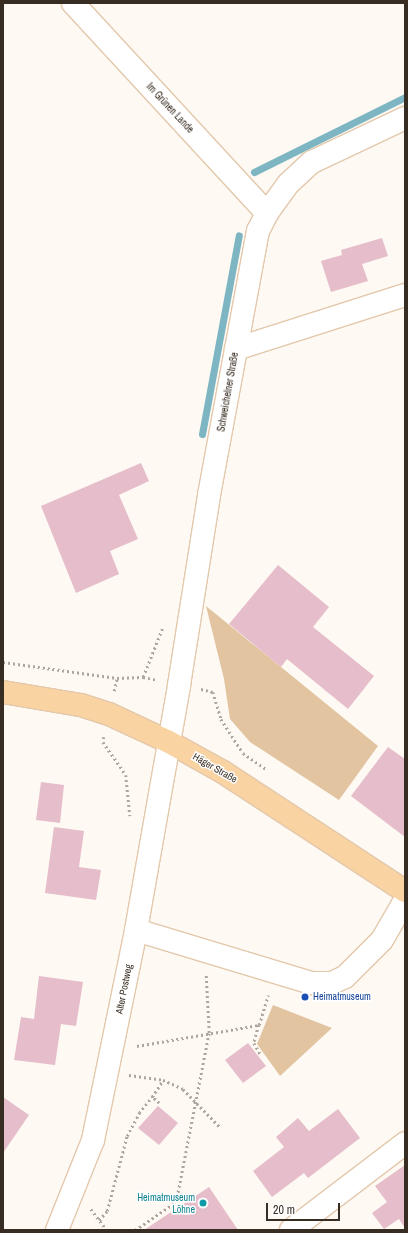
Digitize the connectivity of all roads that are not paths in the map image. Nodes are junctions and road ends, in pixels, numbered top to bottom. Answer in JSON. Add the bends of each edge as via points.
{"nodes":[{"id":1,"x":73,"y":3,"type":"edge"},
{"id":2,"x":405,"y":118,"type":"edge"},
{"id":3,"x":267,"y":213,"type":"junction"},
{"id":4,"x":405,"y":295,"type":"edge"},
{"id":5,"x":236,"y":349,"type":"junction"},
{"id":6,"x":3,"y":692,"type":"edge"},
{"id":7,"x":169,"y":742,"type":"junction"},
{"id":8,"x":405,"y":891,"type":"edge"},
{"id":9,"x":405,"y":900,"type":"edge"},
{"id":10,"x":136,"y":930,"type":"junction"},
{"id":11,"x":405,"y":1143,"type":"edge"},
{"id":12,"x":57,"y":1230,"type":"edge"},
{"id":13,"x":291,"y":1230,"type":"edge"}],
"edges":[{"from":1,"to":3,"type":"street","name":"Im Grünen Lande"},
{"from":2,"to":3,"type":"street","name":"Schweichelner Straße","via":[[312,162],[288,184]]},
{"from":3,"to":5,"type":"street","name":"Schweichelner Straße","via":[[258,232]]},
{"from":4,"to":5,"type":"street"},
{"from":5,"to":7,"type":"street","name":"Schweichelner Straße","via":[[209,495]]},
{"from":6,"to":7,"type":"main road","name":"Häger Straße","via":[[81,705],[109,714]]},
{"from":7,"to":8,"type":"main road","name":"Häger Straße","via":[[223,772]]},
{"from":7,"to":10,"type":"street","name":"Alter Postweg"},
{"from":9,"to":10,"type":"street","via":[[382,940],[345,977],[332,983],[312,983]]},
{"from":10,"to":12,"type":"street","name":"Alter Postweg","via":[[93,1140]]},
{"from":11,"to":13,"type":"street"}]}
